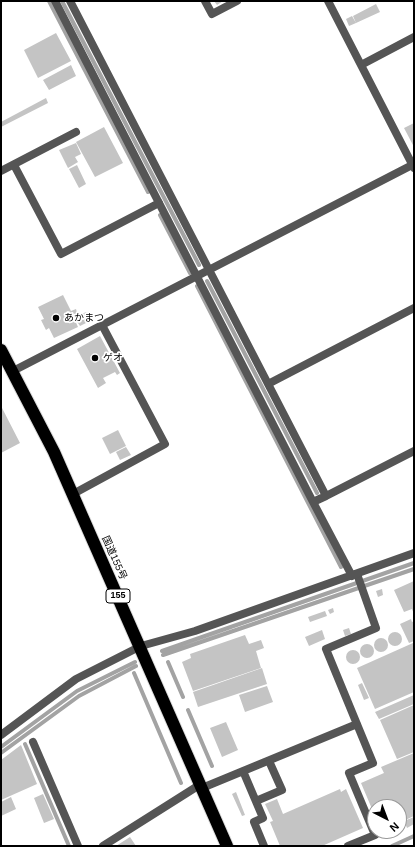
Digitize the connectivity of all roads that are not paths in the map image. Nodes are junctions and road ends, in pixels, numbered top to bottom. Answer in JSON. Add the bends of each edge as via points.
{"nodes":[{"id":1,"x":55,"y":1,"type":"edge"},
{"id":2,"x":70,"y":1,"type":"edge"},
{"id":3,"x":205,"y":1,"type":"edge"},
{"id":4,"x":237,"y":1,"type":"edge"},
{"id":5,"x":328,"y":1,"type":"edge"},
{"id":6,"x":414,"y":38,"type":"edge"},
{"id":7,"x":361,"y":65,"type":"junction"},
{"id":8,"x":76,"y":132,"type":"dead end"},
{"id":9,"x":14,"y":165,"type":"junction"},
{"id":10,"x":413,"y":166,"type":"edge"},
{"id":11,"x":1,"y":171,"type":"edge"},
{"id":12,"x":159,"y":203,"type":"junction"},
{"id":13,"x":209,"y":270,"type":"junction"},
{"id":14,"x":197,"y":276,"type":"junction"},
{"id":15,"x":414,"y":308,"type":"edge"},
{"id":16,"x":102,"y":325,"type":"junction"},
{"id":17,"x":1,"y":350,"type":"edge"},
{"id":18,"x":13,"y":372,"type":"junction"},
{"id":19,"x":268,"y":384,"type":"junction"},
{"id":20,"x":414,"y":450,"type":"edge"},
{"id":21,"x":73,"y":494,"type":"junction"},
{"id":22,"x":326,"y":496,"type":"junction"},
{"id":23,"x":313,"y":502,"type":"junction"},
{"id":24,"x":414,"y":553,"type":"edge"},
{"id":25,"x":356,"y":576,"type":"junction"},
{"id":26,"x":140,"y":646,"type":"junction"},
{"id":27,"x":357,"y":724,"type":"junction"},
{"id":28,"x":1,"y":735,"type":"edge"},
{"id":29,"x":33,"y":742,"type":"dead end"},
{"id":30,"x":269,"y":761,"type":"junction"},
{"id":31,"x":244,"y":771,"type":"junction"},
{"id":32,"x":201,"y":786,"type":"junction"},
{"id":33,"x":256,"y":801,"type":"junction"},
{"id":34,"x":78,"y":846,"type":"edge"},
{"id":35,"x":103,"y":846,"type":"edge"},
{"id":36,"x":227,"y":846,"type":"edge"},
{"id":37,"x":264,"y":846,"type":"edge"},
{"id":38,"x":348,"y":846,"type":"edge"}],
"edges":[{"from":1,"to":12,"type":"street"},
{"from":2,"to":13,"type":"street"},
{"from":3,"to":4,"type":"street","via":[[212,14]]},
{"from":5,"to":7,"type":"street"},
{"from":6,"to":7,"type":"street"},
{"from":7,"to":10,"type":"street"},
{"from":8,"to":9,"type":"street"},
{"from":9,"to":11,"type":"street"},
{"from":9,"to":12,"type":"street","via":[[61,254]]},
{"from":10,"to":13,"type":"street"},
{"from":12,"to":14,"type":"street"},
{"from":13,"to":14,"type":"street"},
{"from":13,"to":19,"type":"street"},
{"from":14,"to":16,"type":"street"},
{"from":14,"to":23,"type":"street"},
{"from":15,"to":19,"type":"street"},
{"from":16,"to":18,"type":"street"},
{"from":16,"to":21,"type":"street","via":[[165,444]]},
{"from":17,"to":18,"type":"highway","name":"国道155号","number":"155"},
{"from":18,"to":21,"type":"highway","name":"国道155号","number":"155"},
{"from":19,"to":22,"type":"street"},
{"from":20,"to":22,"type":"street"},
{"from":21,"to":26,"type":"highway","name":"国道155号","number":"155"},
{"from":22,"to":23,"type":"street"},
{"from":23,"to":25,"type":"street"},
{"from":24,"to":25,"type":"street"},
{"from":25,"to":26,"type":"street","via":[[195,631]]},
{"from":25,"to":27,"type":"street","via":[[376,628],[326,649]]},
{"from":26,"to":28,"type":"street","via":[[76,680]]},
{"from":26,"to":32,"type":"highway","name":"国道155号","number":"155"},
{"from":27,"to":30,"type":"street"},
{"from":27,"to":38,"type":"street","via":[[373,763],[349,773],[375,835]]},
{"from":29,"to":34,"type":"street"},
{"from":30,"to":31,"type":"street"},
{"from":30,"to":33,"type":"street","via":[[282,790]]},
{"from":31,"to":32,"type":"street"},
{"from":31,"to":33,"type":"street"},
{"from":32,"to":35,"type":"street"},
{"from":32,"to":36,"type":"highway","name":"国道155号","number":"155"},
{"from":33,"to":37,"type":"street","via":[[263,818],[254,822]]}]}
